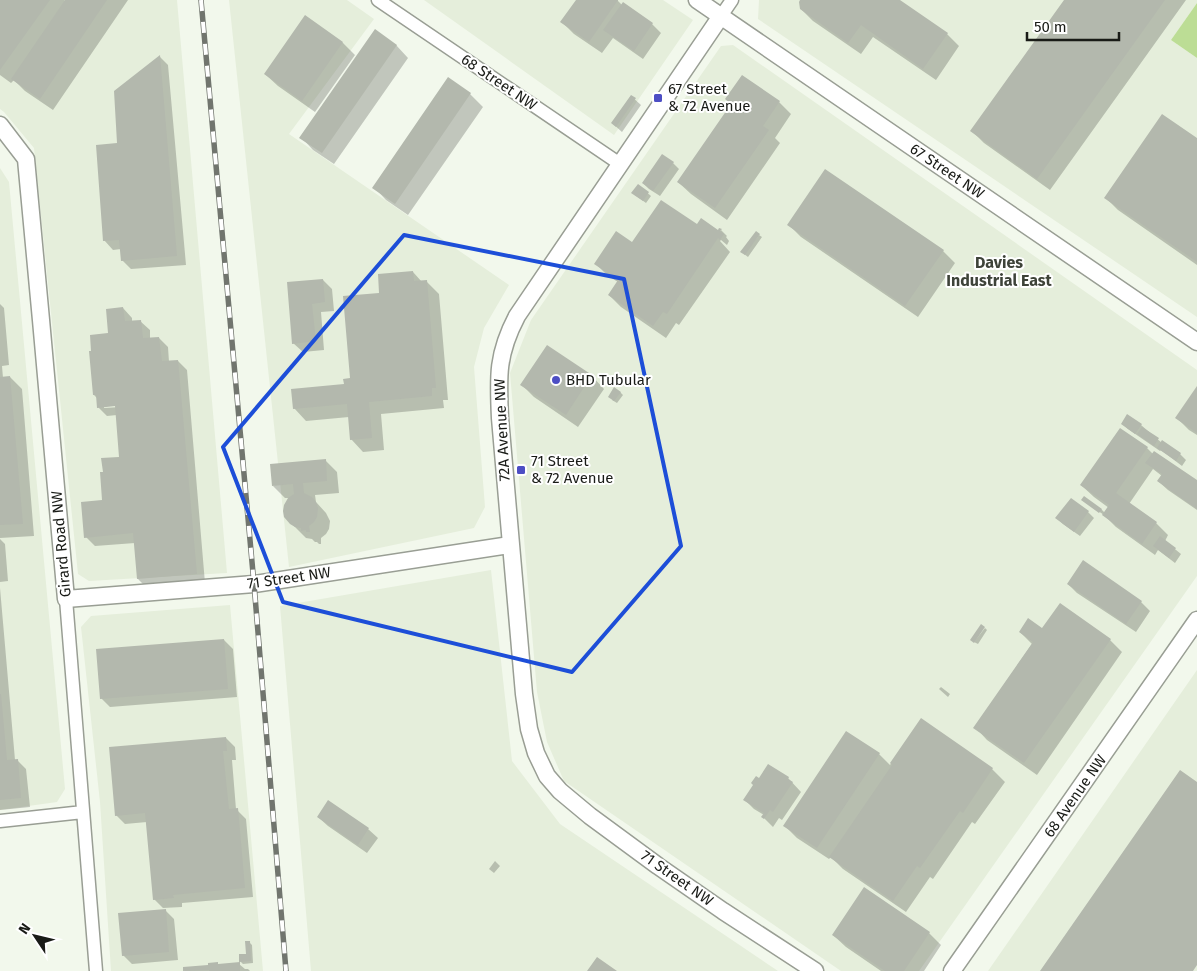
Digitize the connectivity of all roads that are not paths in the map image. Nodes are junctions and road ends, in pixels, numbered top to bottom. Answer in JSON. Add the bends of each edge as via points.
{"nodes":[{"id":1,"x":378,"y":0,"type":"edge"},
{"id":2,"x":697,"y":0,"type":"edge"},
{"id":3,"x":732,"y":0,"type":"edge"},
{"id":4,"x":721,"y":16,"type":"junction"},
{"id":5,"x":0,"y":125,"type":"edge"},
{"id":6,"x":620,"y":164,"type":"junction"},
{"id":7,"x":1197,"y":342,"type":"edge"},
{"id":8,"x":510,"y":545,"type":"junction"},
{"id":9,"x":66,"y":599,"type":"junction"},
{"id":10,"x":1197,"y":620,"type":"edge"},
{"id":11,"x":547,"y":776,"type":"joint"},
{"id":12,"x":83,"y":812,"type":"junction"},
{"id":13,"x":0,"y":821,"type":"edge"},
{"id":14,"x":96,"y":971,"type":"edge"},
{"id":15,"x":815,"y":971,"type":"edge"},
{"id":16,"x":952,"y":971,"type":"edge"}],
"edges":[{"from":1,"to":6,"type":"street","name":"68 Street NW"},
{"from":2,"to":4,"type":"street","name":"67 Street NW"},
{"from":3,"to":4,"type":"street","name":"72A Avenue NW"},
{"from":4,"to":6,"type":"street","name":"72A Avenue NW"},
{"from":4,"to":7,"type":"street","name":"67 Street NW"},
{"from":5,"to":9,"type":"street","name":"Girard Road NW","via":[[26,159]]},
{"from":6,"to":8,"type":"street","name":"72A Avenue NW","via":[[517,316],[506,339],[498,382]]},
{"from":8,"to":9,"type":"street","name":"71 Street NW","via":[[254,584]]},
{"from":8,"to":11,"type":"street","name":"72A Avenue NW","via":[[529,729]]},
{"from":9,"to":12,"type":"street","name":"Girard Road NW"},
{"from":10,"to":16,"type":"street","name":"68 Avenue NW"},
{"from":11,"to":15,"type":"street","name":"71 Street NW","via":[[575,804],[622,840]]},
{"from":12,"to":13,"type":"street"},
{"from":12,"to":14,"type":"street","name":"Girard Road NW"}]}
